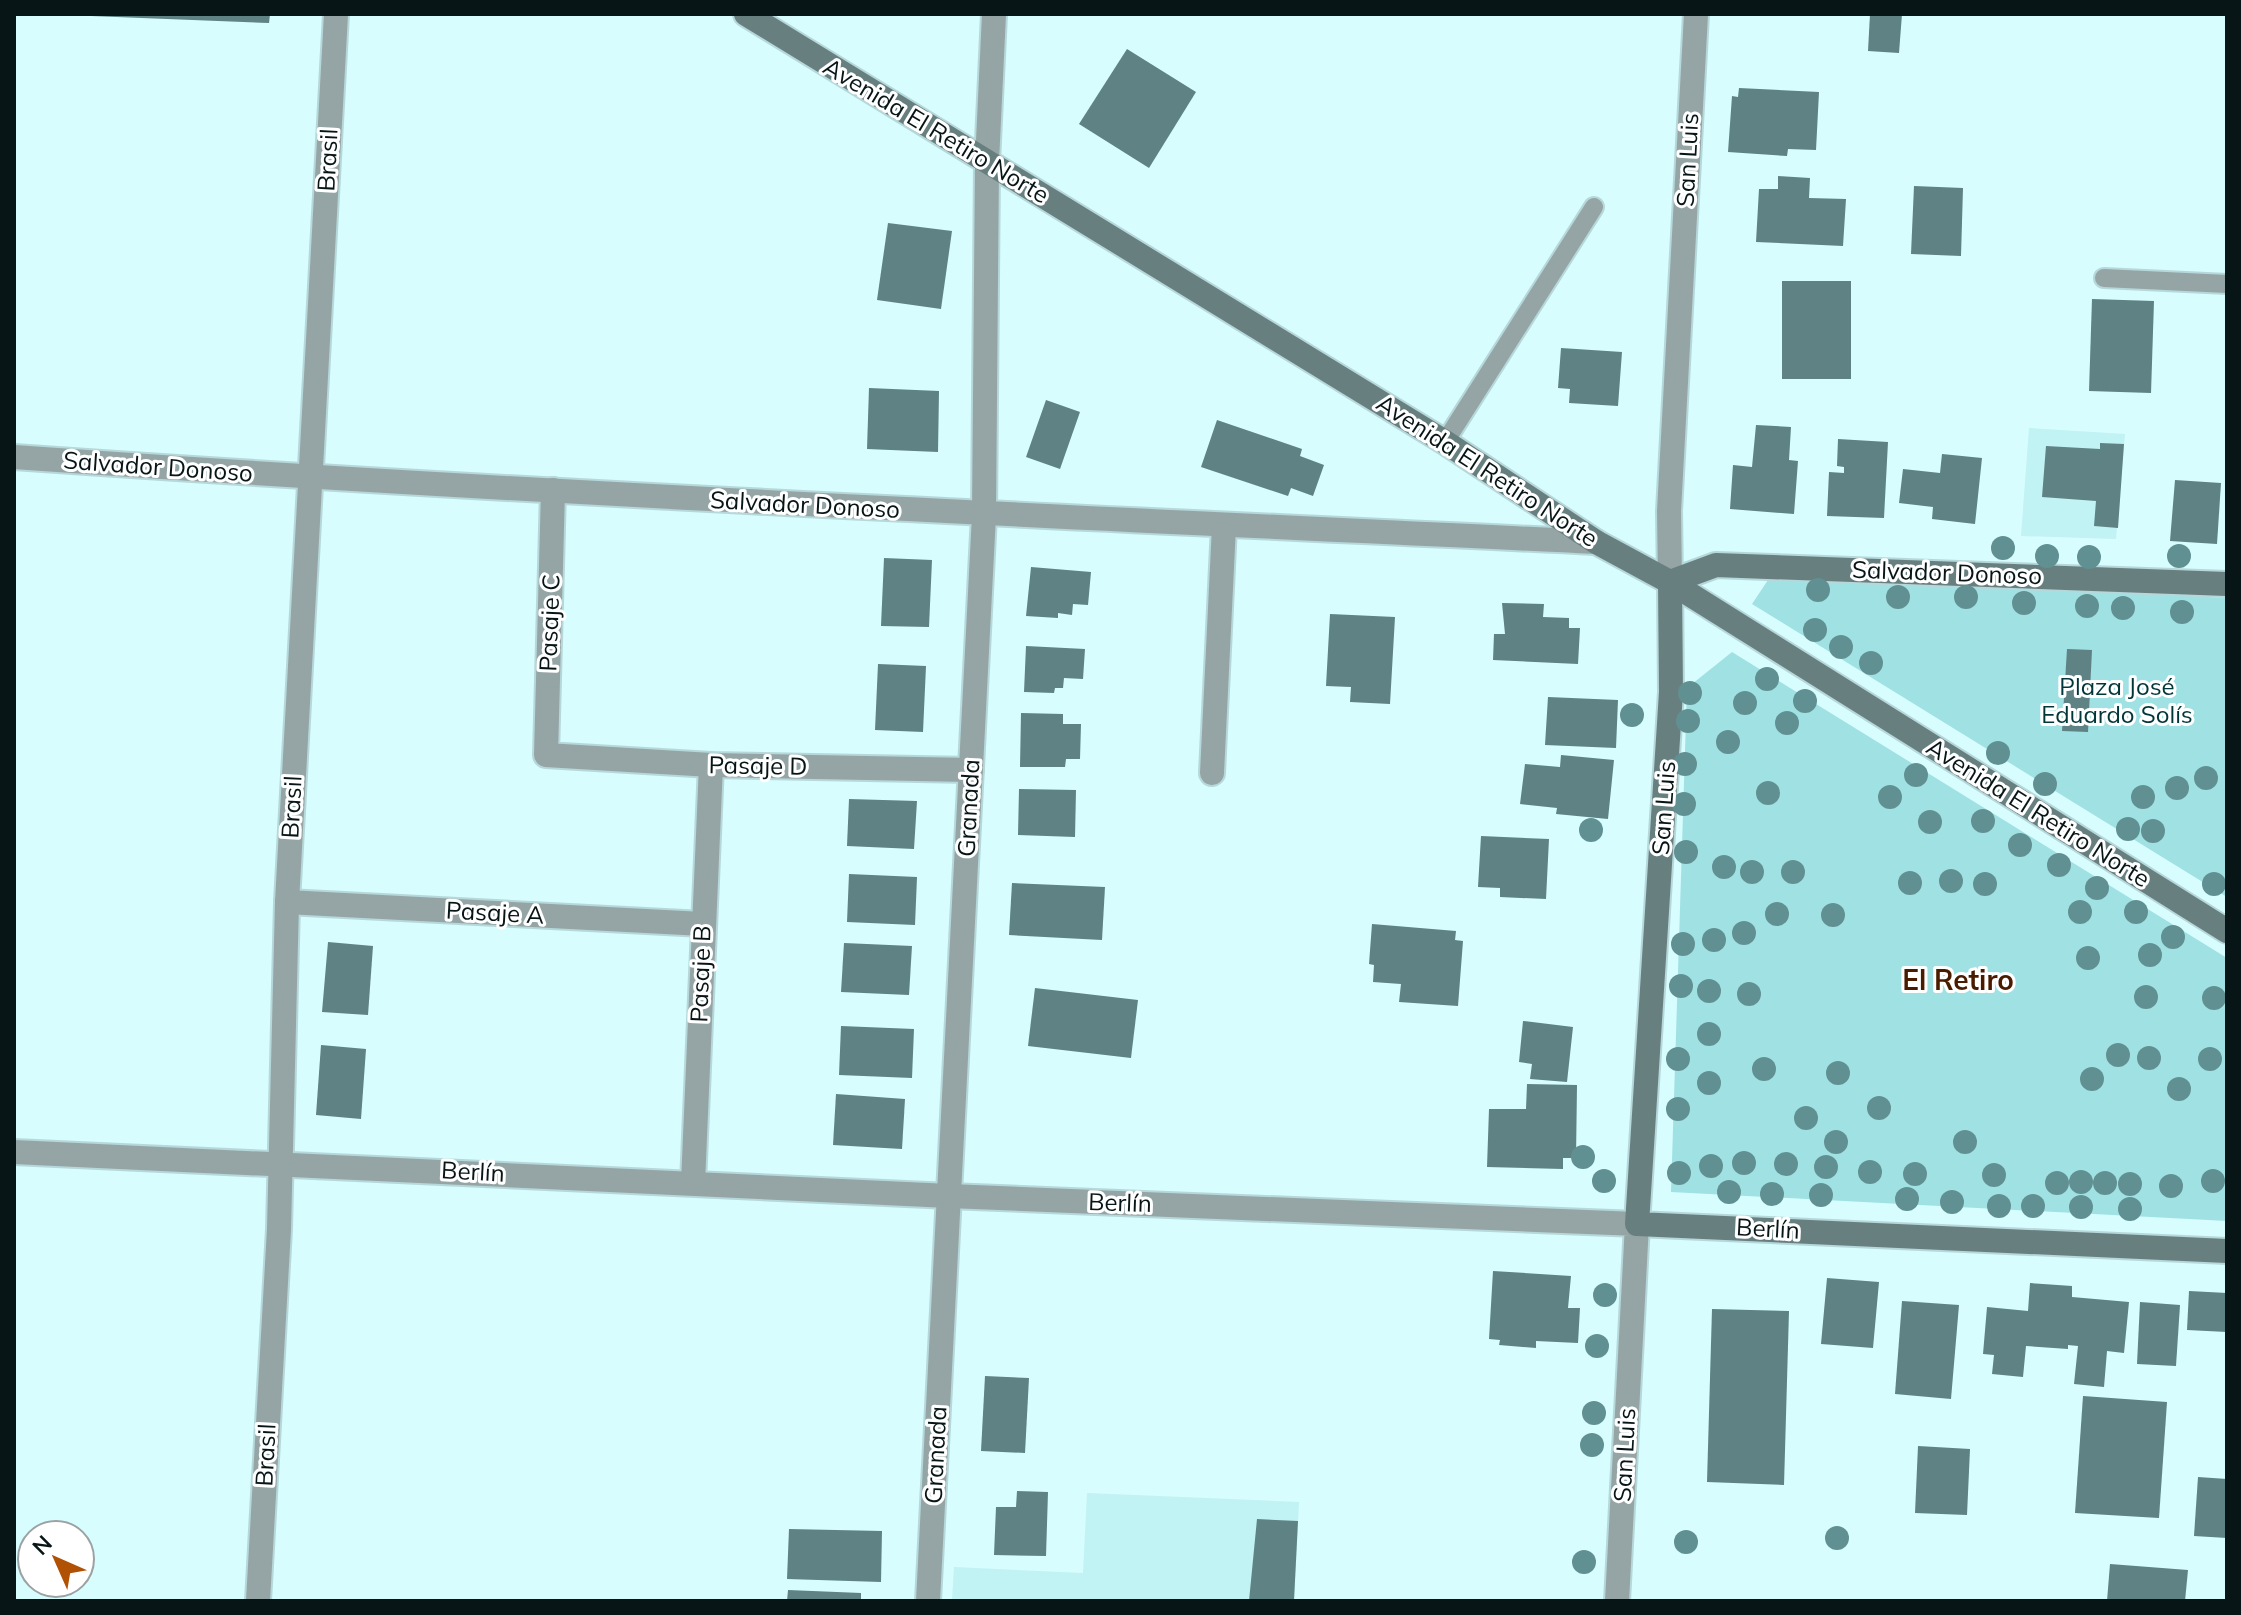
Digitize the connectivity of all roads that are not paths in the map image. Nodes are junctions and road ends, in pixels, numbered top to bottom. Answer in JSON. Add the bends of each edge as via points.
{"nodes":[{"id":1,"x":336,"y":14,"type":"edge"},
{"id":2,"x":746,"y":14,"type":"edge"},
{"id":3,"x":994,"y":14,"type":"edge"},
{"id":4,"x":1696,"y":14,"type":"edge"},
{"id":5,"x":987,"y":162,"type":"junction"},
{"id":6,"x":1594,"y":207,"type":"dead end"},
{"id":7,"x":2104,"y":278,"type":"dead end"},
{"id":8,"x":2227,"y":284,"type":"edge"},
{"id":9,"x":1445,"y":442,"type":"junction"},
{"id":10,"x":14,"y":457,"type":"edge"},
{"id":11,"x":311,"y":478,"type":"junction"},
{"id":12,"x":553,"y":490,"type":"junction"},
{"id":13,"x":984,"y":515,"type":"junction"},
{"id":14,"x":1224,"y":526,"type":"junction"},
{"id":15,"x":1596,"y":542,"type":"junction"},
{"id":16,"x":1670,"y":582,"type":"junction"},
{"id":17,"x":2227,"y":584,"type":"edge"},
{"id":18,"x":546,"y":755,"type":"joint"},
{"id":19,"x":711,"y":765,"type":"junction"},
{"id":20,"x":971,"y":770,"type":"junction"},
{"id":21,"x":1212,"y":773,"type":"dead end"},
{"id":22,"x":287,"y":902,"type":"junction"},
{"id":23,"x":703,"y":924,"type":"junction"},
{"id":24,"x":2227,"y":931,"type":"edge"},
{"id":25,"x":14,"y":1152,"type":"edge"},
{"id":26,"x":278,"y":1163,"type":"junction"},
{"id":27,"x":693,"y":1183,"type":"junction"},
{"id":28,"x":949,"y":1196,"type":"junction"},
{"id":29,"x":1637,"y":1224,"type":"junction"},
{"id":30,"x":2227,"y":1251,"type":"edge"},
{"id":31,"x":258,"y":1601,"type":"edge"},
{"id":32,"x":928,"y":1601,"type":"edge"},
{"id":33,"x":1617,"y":1601,"type":"edge"}],
"edges":[{"from":1,"to":11,"type":"street","name":"Brasil"},
{"from":2,"to":5,"type":"street","name":"Avenida El Retiro Norte"},
{"from":3,"to":5,"type":"street","name":"Granada"},
{"from":4,"to":16,"type":"street","name":"San Luis","via":[[1669,511]]},
{"from":5,"to":9,"type":"street","name":"Avenida El Retiro Norte"},
{"from":5,"to":13,"type":"street","name":"Granada"},
{"from":6,"to":9,"type":"lane"},
{"from":7,"to":8,"type":"lane"},
{"from":9,"to":15,"type":"street","name":"Avenida El Retiro Norte"},
{"from":10,"to":11,"type":"street","name":"Salvador Donoso"},
{"from":11,"to":12,"type":"street","name":"Salvador Donoso"},
{"from":11,"to":22,"type":"street","name":"Brasil"},
{"from":12,"to":13,"type":"street","name":"Salvador Donoso"},
{"from":12,"to":18,"type":"street","name":"Pasaje C"},
{"from":13,"to":14,"type":"street","name":"Salvador Donoso"},
{"from":13,"to":20,"type":"street","name":"Granada"},
{"from":14,"to":15,"type":"street","name":"Salvador Donoso"},
{"from":14,"to":21,"type":"street"},
{"from":15,"to":16,"type":"street","name":"Avenida El Retiro Norte"},
{"from":16,"to":17,"type":"street","name":"Salvador Donoso","via":[[1716,565]]},
{"from":16,"to":24,"type":"street","name":"Avenida El Retiro Norte"},
{"from":16,"to":29,"type":"street","name":"San Luis","via":[[1671,692]]},
{"from":18,"to":19,"type":"street","name":"Pasaje D"},
{"from":19,"to":20,"type":"street","name":"Pasaje D"},
{"from":19,"to":23,"type":"street","name":"Pasaje B"},
{"from":20,"to":28,"type":"street","name":"Granada"},
{"from":22,"to":23,"type":"street","name":"Pasaje A"},
{"from":22,"to":26,"type":"street","name":"Brasil"},
{"from":23,"to":27,"type":"street","name":"Pasaje B"},
{"from":25,"to":26,"type":"street","name":"Berlín"},
{"from":26,"to":27,"type":"street","name":"Berlín"},
{"from":26,"to":31,"type":"street","name":"Brasil","via":[[279,1229]]},
{"from":27,"to":28,"type":"street","name":"Berlín"},
{"from":28,"to":29,"type":"street","name":"Berlín"},
{"from":28,"to":32,"type":"street","name":"Granada"},
{"from":29,"to":30,"type":"street","name":"Berlín"},
{"from":29,"to":33,"type":"street","name":"San Luis"}]}
